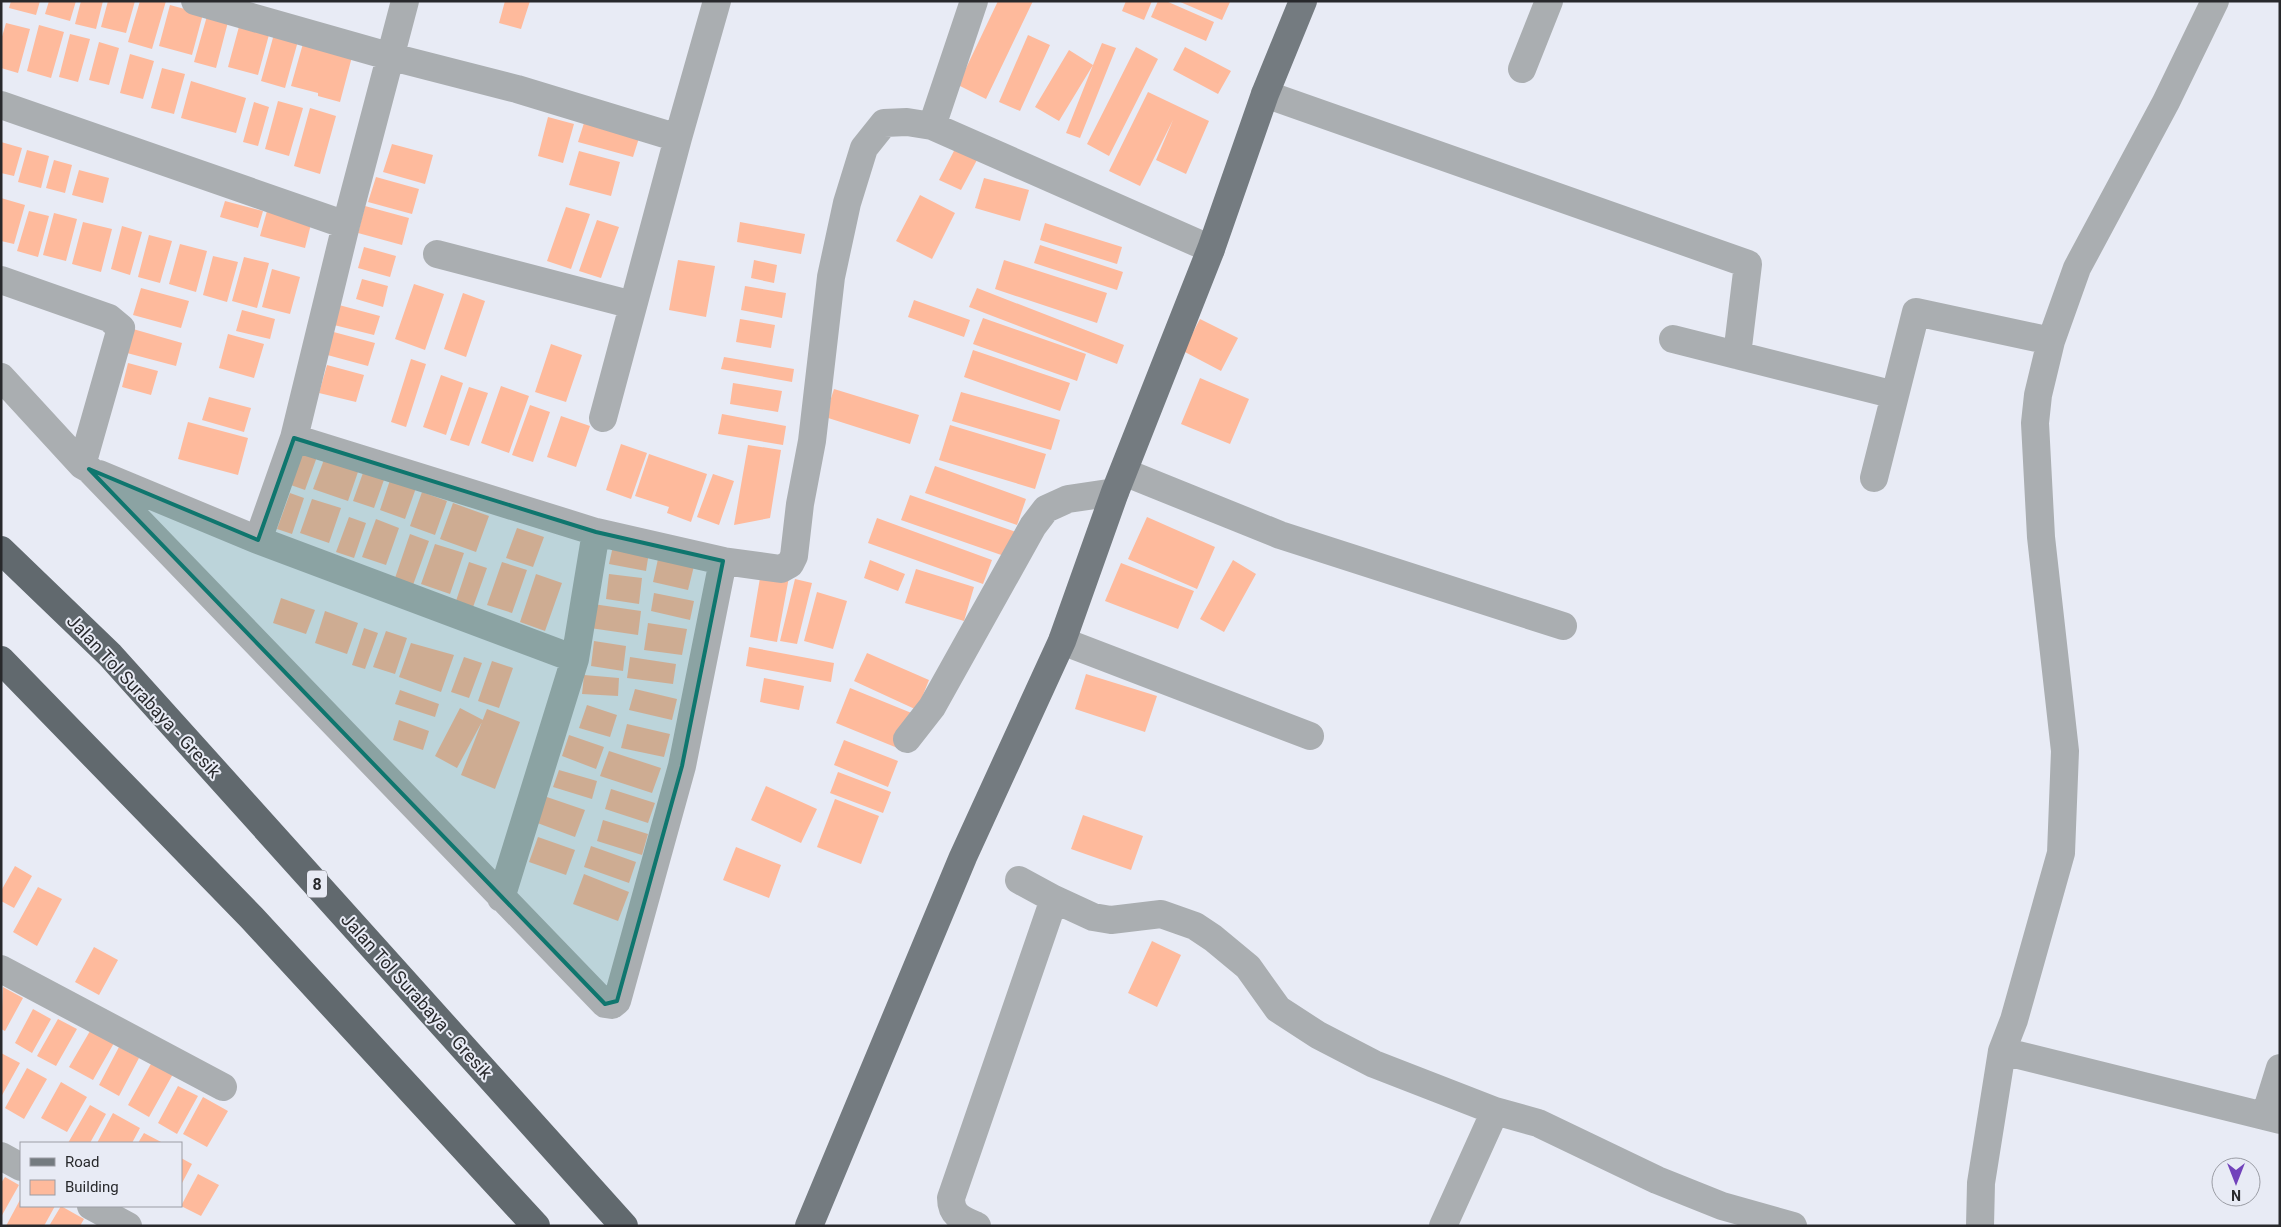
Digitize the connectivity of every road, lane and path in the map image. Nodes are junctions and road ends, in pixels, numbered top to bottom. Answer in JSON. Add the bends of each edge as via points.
{"nodes":[{"id":1,"x":195,"y":1,"type":"edge"},
{"id":2,"x":406,"y":1,"type":"edge"},
{"id":3,"x":717,"y":1,"type":"edge"},
{"id":4,"x":974,"y":1,"type":"edge"},
{"id":5,"x":1303,"y":1,"type":"edge"},
{"id":6,"x":1549,"y":1,"type":"edge"},
{"id":7,"x":2215,"y":1,"type":"edge"},
{"id":8,"x":392,"y":57,"type":"junction"},
{"id":9,"x":1522,"y":69,"type":"dead end"},
{"id":10,"x":1265,"y":94,"type":"junction"},
{"id":11,"x":1,"y":105,"type":"edge"},
{"id":12,"x":932,"y":126,"type":"junction"},
{"id":13,"x":678,"y":138,"type":"junction"},
{"id":14,"x":346,"y":225,"type":"junction"},
{"id":15,"x":1210,"y":249,"type":"junction"},
{"id":16,"x":436,"y":254,"type":"dead end"},
{"id":17,"x":1,"y":280,"type":"edge"},
{"id":18,"x":633,"y":305,"type":"junction"},
{"id":19,"x":1673,"y":340,"type":"dead end"},
{"id":20,"x":2051,"y":341,"type":"junction"},
{"id":21,"x":1737,"y":355,"type":"junction"},
{"id":22,"x":1,"y":377,"type":"edge"},
{"id":23,"x":1895,"y":395,"type":"junction"},
{"id":24,"x":603,"y":418,"type":"dead end"},
{"id":25,"x":294,"y":438,"type":"junction"},
{"id":26,"x":85,"y":467,"type":"junction"},
{"id":27,"x":1874,"y":478,"type":"dead end"},
{"id":28,"x":1120,"y":482,"type":"junction"},
{"id":29,"x":596,"y":532,"type":"junction"},
{"id":30,"x":258,"y":540,"type":"junction"},
{"id":31,"x":1,"y":550,"type":"edge"},
{"id":32,"x":723,"y":561,"type":"junction"},
{"id":33,"x":1563,"y":626,"type":"dead end"},
{"id":34,"x":1062,"y":641,"type":"junction"},
{"id":35,"x":575,"y":659,"type":"junction"},
{"id":36,"x":1,"y":660,"type":"edge"},
{"id":37,"x":1310,"y":736,"type":"dead end"},
{"id":38,"x":907,"y":739,"type":"dead end"},
{"id":39,"x":1019,"y":880,"type":"dead end"},
{"id":40,"x":501,"y":898,"type":"junction"},
{"id":41,"x":1054,"y":899,"type":"junction"},
{"id":42,"x":1,"y":969,"type":"edge"},
{"id":43,"x":2002,"y":1051,"type":"junction"},
{"id":44,"x":2280,"y":1068,"type":"edge"},
{"id":45,"x":223,"y":1087,"type":"dead end"},
{"id":46,"x":1495,"y":1111,"type":"junction"},
{"id":47,"x":2272,"y":1118,"type":"edge"},
{"id":48,"x":1,"y":1156,"type":"edge"},
{"id":49,"x":20,"y":1166,"type":"edge"},
{"id":50,"x":93,"y":1207,"type":"edge"},
{"id":51,"x":128,"y":1226,"type":"edge"},
{"id":52,"x":536,"y":1226,"type":"edge"},
{"id":53,"x":624,"y":1226,"type":"edge"},
{"id":54,"x":809,"y":1226,"type":"edge"},
{"id":55,"x":977,"y":1226,"type":"edge"},
{"id":56,"x":1443,"y":1226,"type":"edge"},
{"id":57,"x":1793,"y":1226,"type":"edge"},
{"id":58,"x":1980,"y":1226,"type":"edge"}],
"edges":[{"from":1,"to":8,"type":"street"},
{"from":2,"to":8,"type":"street"},
{"from":3,"to":13,"type":"street"},
{"from":4,"to":12,"type":"street"},
{"from":5,"to":10,"type":"main road"},
{"from":6,"to":9,"type":"street"},
{"from":7,"to":20,"type":"street","via":[[2166,102],[2077,268]]},
{"from":8,"to":13,"type":"street","via":[[517,88]]},
{"from":8,"to":14,"type":"street"},
{"from":10,"to":15,"type":"main road"},
{"from":10,"to":21,"type":"street","via":[[1748,264]]},
{"from":11,"to":14,"type":"street"},
{"from":12,"to":15,"type":"street"},
{"from":12,"to":32,"type":"street","via":[[884,123],[864,148],[847,203],[831,277],[812,441],[794,556],[790,564],[781,570]]},
{"from":13,"to":18,"type":"street"},
{"from":14,"to":25,"type":"street"},
{"from":15,"to":28,"type":"main road"},
{"from":16,"to":18,"type":"street"},
{"from":17,"to":26,"type":"street","via":[[109,318],[121,328]]},
{"from":18,"to":24,"type":"street"},
{"from":19,"to":21,"type":"street"},
{"from":20,"to":23,"type":"street","via":[[1916,302]]},
{"from":20,"to":43,"type":"street","via":[[2035,423],[2041,536],[2065,751],[2061,853],[2014,1020]]},
{"from":21,"to":23,"type":"street"},
{"from":22,"to":26,"type":"street"},
{"from":23,"to":27,"type":"street"},
{"from":25,"to":29,"type":"street"},
{"from":25,"to":30,"type":"street"},
{"from":26,"to":30,"type":"street"},
{"from":26,"to":40,"type":"street"},
{"from":28,"to":33,"type":"street"},
{"from":28,"to":34,"type":"main road"},
{"from":28,"to":38,"type":"street","via":[[1046,509],[932,707]]},
{"from":29,"to":32,"type":"street"},
{"from":29,"to":35,"type":"street"},
{"from":30,"to":35,"type":"street"},
{"from":31,"to":53,"type":"highway","name":"Jalan Tol Surabaya - Gresik","number":"8","via":[[110,654]]},
{"from":32,"to":40,"type":"street","via":[[682,766],[617,1001],[612,1006],[605,1004]]},
{"from":34,"to":37,"type":"street"},
{"from":34,"to":54,"type":"main road","via":[[963,857]]},
{"from":35,"to":40,"type":"street"},
{"from":36,"to":52,"type":"highway","via":[[252,918]]},
{"from":39,"to":41,"type":"street"},
{"from":41,"to":46,"type":"street","via":[[1093,917],[1111,920],[1162,914],[1195,926],[1248,967],[1278,1009],[1318,1035],[1374,1064]]},
{"from":41,"to":55,"type":"street","via":[[951,1198],[954,1213]]},
{"from":42,"to":45,"type":"street"},
{"from":43,"to":47,"type":"street"},
{"from":43,"to":58,"type":"street","via":[[1981,1183]]},
{"from":44,"to":47,"type":"street"},
{"from":46,"to":56,"type":"street"},
{"from":46,"to":57,"type":"street","via":[[1538,1124],[1657,1180],[1722,1206]]},
{"from":48,"to":49,"type":"street"},
{"from":50,"to":51,"type":"street"}]}
